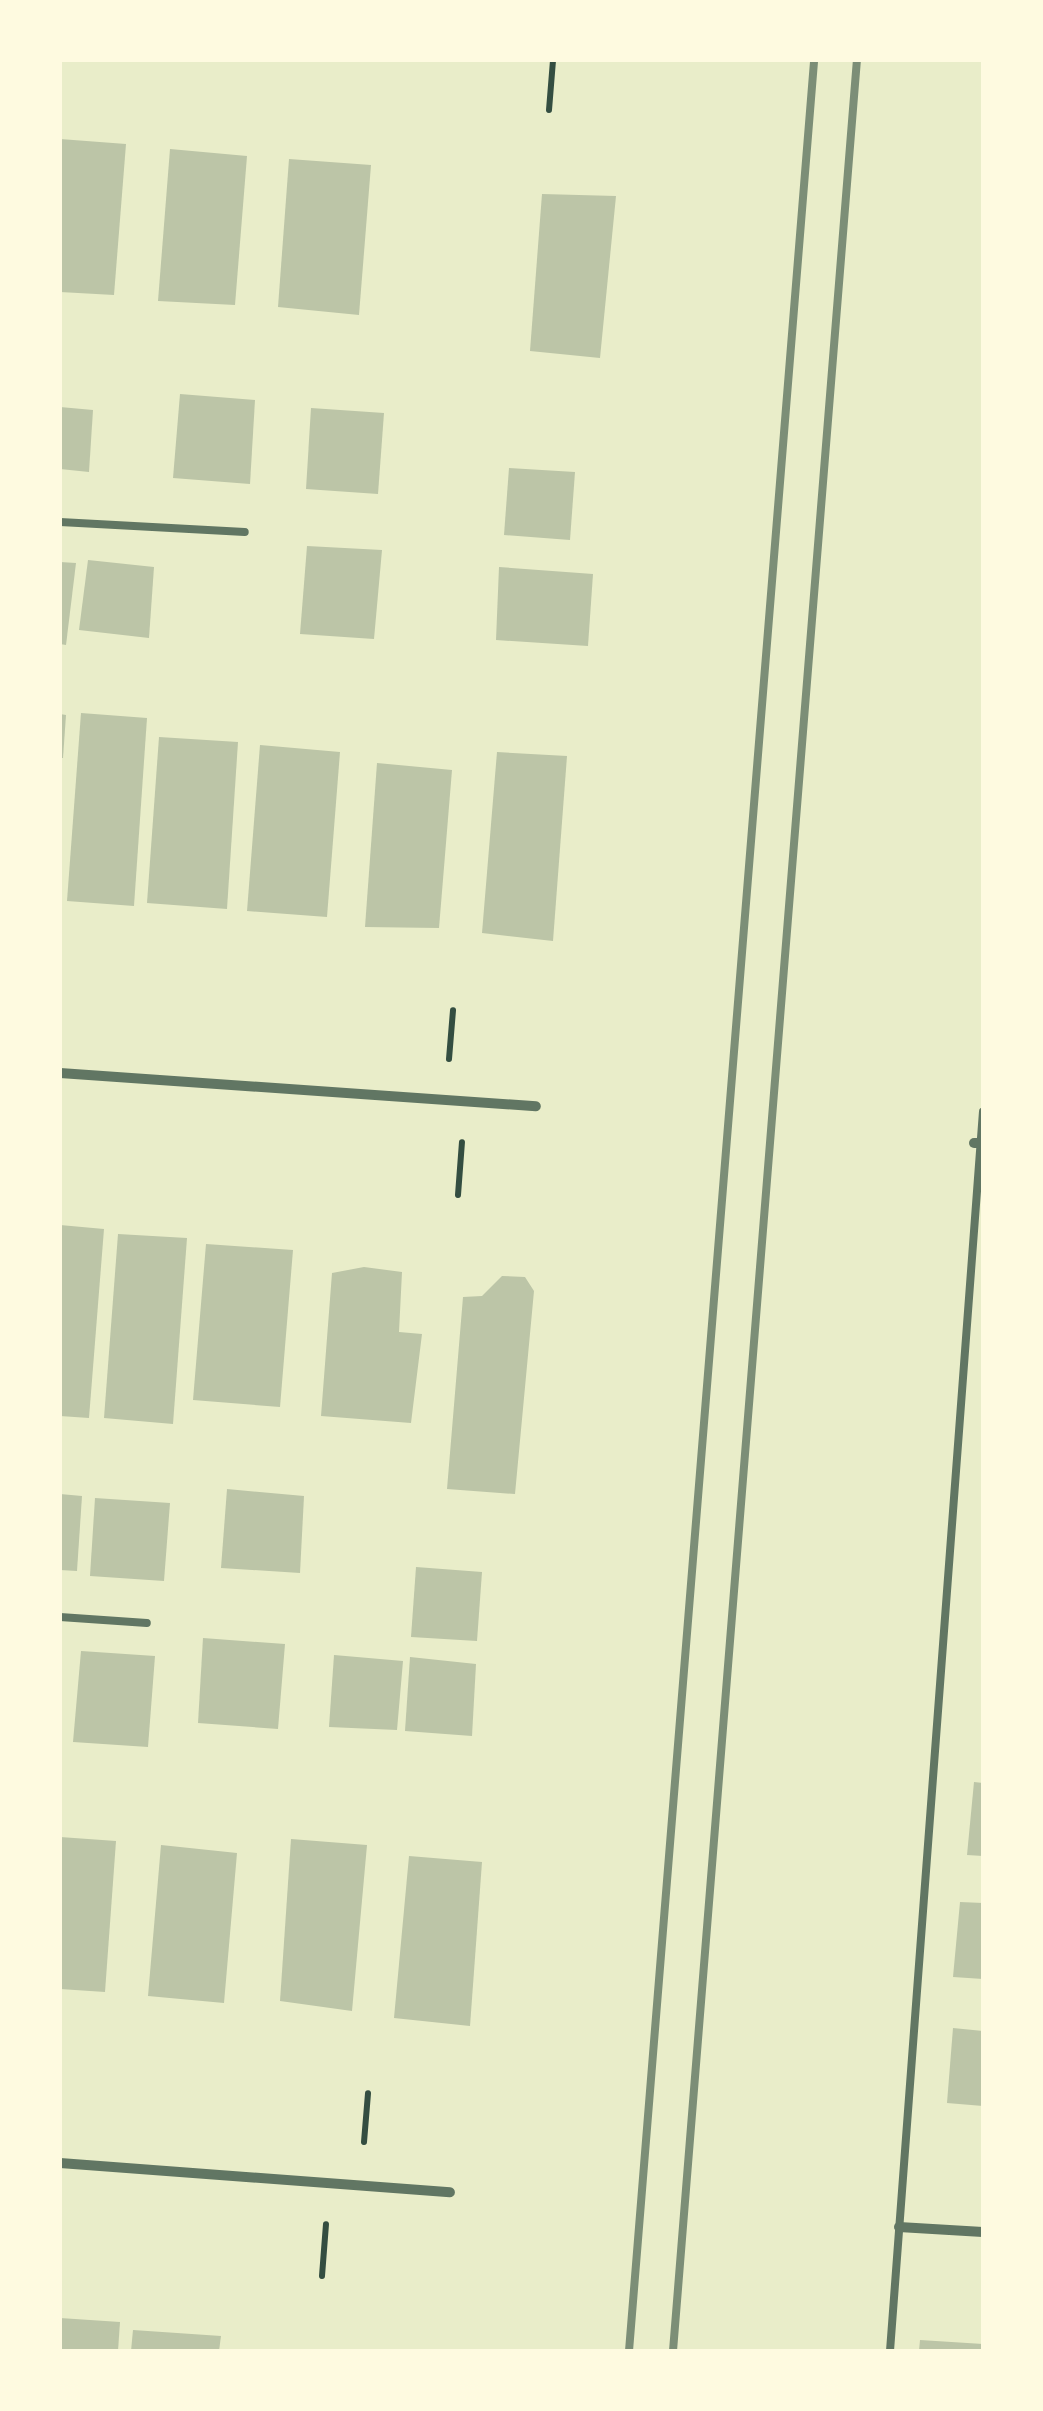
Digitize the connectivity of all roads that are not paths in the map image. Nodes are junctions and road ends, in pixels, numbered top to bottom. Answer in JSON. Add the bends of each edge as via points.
{"nodes":[{"id":1,"x":60,"y":522,"type":"edge"},
{"id":2,"x":245,"y":532,"type":"dead end"},
{"id":3,"x":60,"y":1073,"type":"edge"},
{"id":4,"x":536,"y":1106,"type":"dead end"},
{"id":5,"x":983,"y":1111,"type":"edge"},
{"id":6,"x":978,"y":1143,"type":"edge"},
{"id":7,"x":60,"y":1617,"type":"edge"},
{"id":8,"x":147,"y":1624,"type":"dead end"},
{"id":9,"x":60,"y":2163,"type":"edge"},
{"id":10,"x":450,"y":2192,"type":"dead end"},
{"id":11,"x":900,"y":2227,"type":"junction"},
{"id":12,"x":983,"y":2232,"type":"edge"},
{"id":13,"x":890,"y":2351,"type":"edge"}],
"edges":[{"from":1,"to":2,"type":"lane"},
{"from":3,"to":4,"type":"street"},
{"from":5,"to":6,"type":"lane"},
{"from":6,"to":11,"type":"lane"},
{"from":7,"to":8,"type":"lane"},
{"from":9,"to":10,"type":"street"},
{"from":11,"to":12,"type":"street"},
{"from":11,"to":13,"type":"lane"}]}
